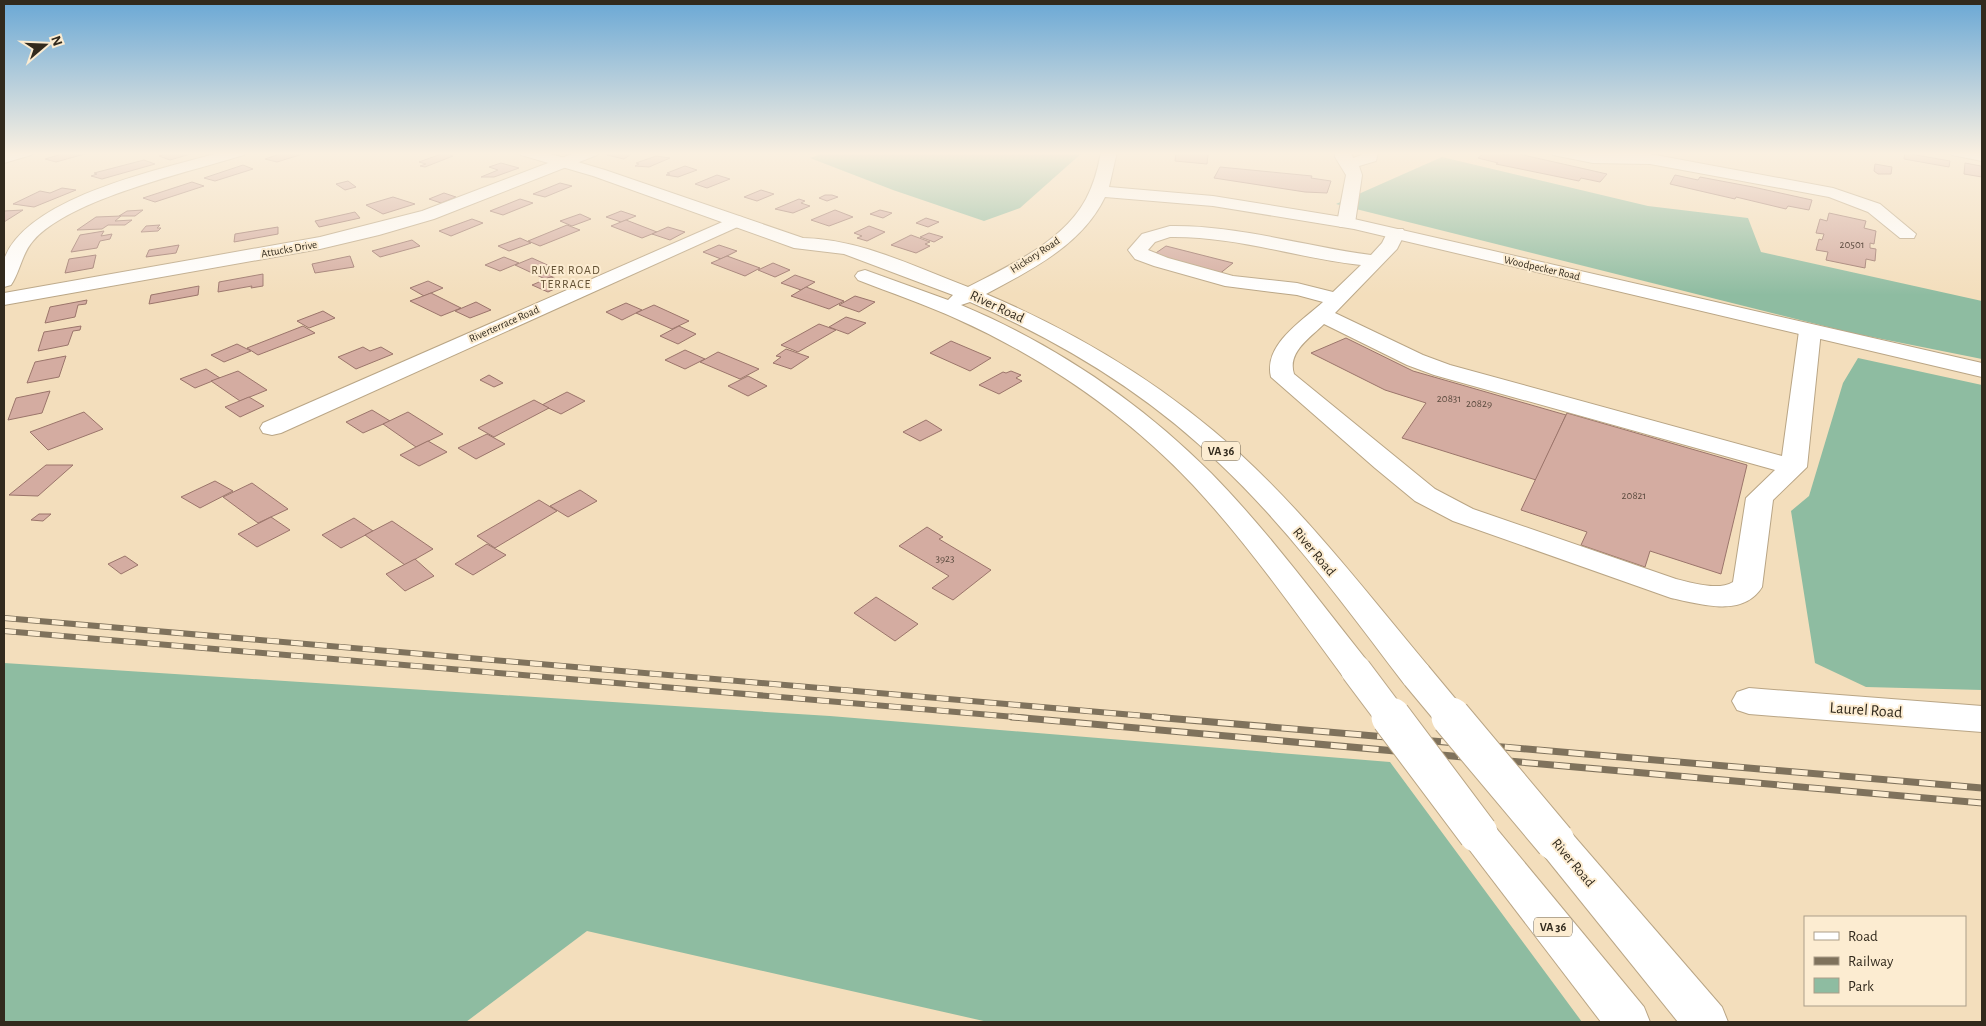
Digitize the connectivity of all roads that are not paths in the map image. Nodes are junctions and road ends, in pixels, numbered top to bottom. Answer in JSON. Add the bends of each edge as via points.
{"nodes":[{"id":1,"x":90,"y":200,"type":"edge"},
{"id":2,"x":467,"y":200,"type":"edge"},
{"id":3,"x":675,"y":200,"type":"edge"},
{"id":4,"x":1093,"y":200,"type":"edge"},
{"id":5,"x":1200,"y":200,"type":"edge"},
{"id":6,"x":1350,"y":200,"type":"edge"},
{"id":7,"x":1841,"y":200,"type":"edge"},
{"id":8,"x":736,"y":221,"type":"junction"},
{"id":9,"x":1346,"y":223,"type":"junction"},
{"id":10,"x":1396,"y":233,"type":"junction"},
{"id":11,"x":1907,"y":234,"type":"dead end"},
{"id":12,"x":801,"y":244,"type":"junction"},
{"id":13,"x":1374,"y":261,"type":"junction"},
{"id":14,"x":4,"y":281,"type":"edge"},
{"id":15,"x":970,"y":293,"type":"junction"},
{"id":16,"x":4,"y":299,"type":"edge"},
{"id":17,"x":946,"y":307,"type":"junction"},
{"id":18,"x":1329,"y":307,"type":"junction"},
{"id":19,"x":1810,"y":331,"type":"junction"},
{"id":20,"x":1982,"y":370,"type":"edge"},
{"id":21,"x":272,"y":428,"type":"dead end"},
{"id":22,"x":1794,"y":467,"type":"junction"},
{"id":23,"x":1749,"y":701,"type":"dead end"},
{"id":24,"x":1982,"y":719,"type":"edge"},
{"id":25,"x":1628,"y":1022,"type":"edge"},
{"id":26,"x":1706,"y":1022,"type":"edge"}],
"edges":[{"from":1,"to":14,"type":"main road","via":[[47,219],[25,237]]},
{"from":2,"to":16,"type":"main road","name":"Attucks Drive","via":[[365,234],[320,244]]},
{"from":3,"to":8,"type":"main road","name":"River Road","number":"VA 36"},
{"from":4,"to":15,"type":"main road","name":"Hickory Road","via":[[1086,214],[1066,234],[1030,260]]},
{"from":5,"to":9,"type":"main road","name":"Woodpecker Road"},
{"from":6,"to":9,"type":"main road"},
{"from":7,"to":11,"type":"main road","via":[[1840,206],[1879,212]]},
{"from":8,"to":12,"type":"main road","name":"River Road","number":"VA 36"},
{"from":8,"to":21,"type":"main road","name":"Riverterrace Road"},
{"from":9,"to":10,"type":"main road","name":"Woodpecker Road"},
{"from":10,"to":13,"type":"main road","via":[[1390,245]]},
{"from":10,"to":19,"type":"main road","name":"Woodpecker Road"},
{"from":12,"to":15,"type":"main road","name":"River Road","number":"VA 36","via":[[829,245]]},
{"from":12,"to":17,"type":"main road","name":"River Road","number":"VA 36","via":[[808,256]]},
{"from":13,"to":18,"type":"main road"},
{"from":13,"to":18,"type":"main road","via":[[1332,256],[1284,244],[1180,230],[1140,243],[1137,250],[1161,262],[1243,284],[1297,289]]},
{"from":15,"to":17,"type":"main road","name":"Hickory Road"},
{"from":15,"to":26,"type":"main road","name":"River Road","number":"VA 36","bridge":true,"via":[[1099,360],[1155,397],[1230,459],[1284,517]]},
{"from":17,"to":25,"type":"main road","name":"River Road","number":"VA 36","bridge":true,"via":[[1051,360],[1116,403],[1168,446],[1220,498]]},
{"from":18,"to":22,"type":"main road","via":[[1415,360],[1442,370]]},
{"from":18,"to":22,"type":"main road","via":[[1285,350],[1280,366],[1283,378],[1384,464],[1425,495],[1463,515],[1671,588],[1703,595],[1733,596],[1747,587],[1760,498]]},
{"from":19,"to":20,"type":"main road","name":"Woodpecker Road"},
{"from":19,"to":22,"type":"main road"},
{"from":23,"to":24,"type":"main road","name":"Laurel Road"}]}
